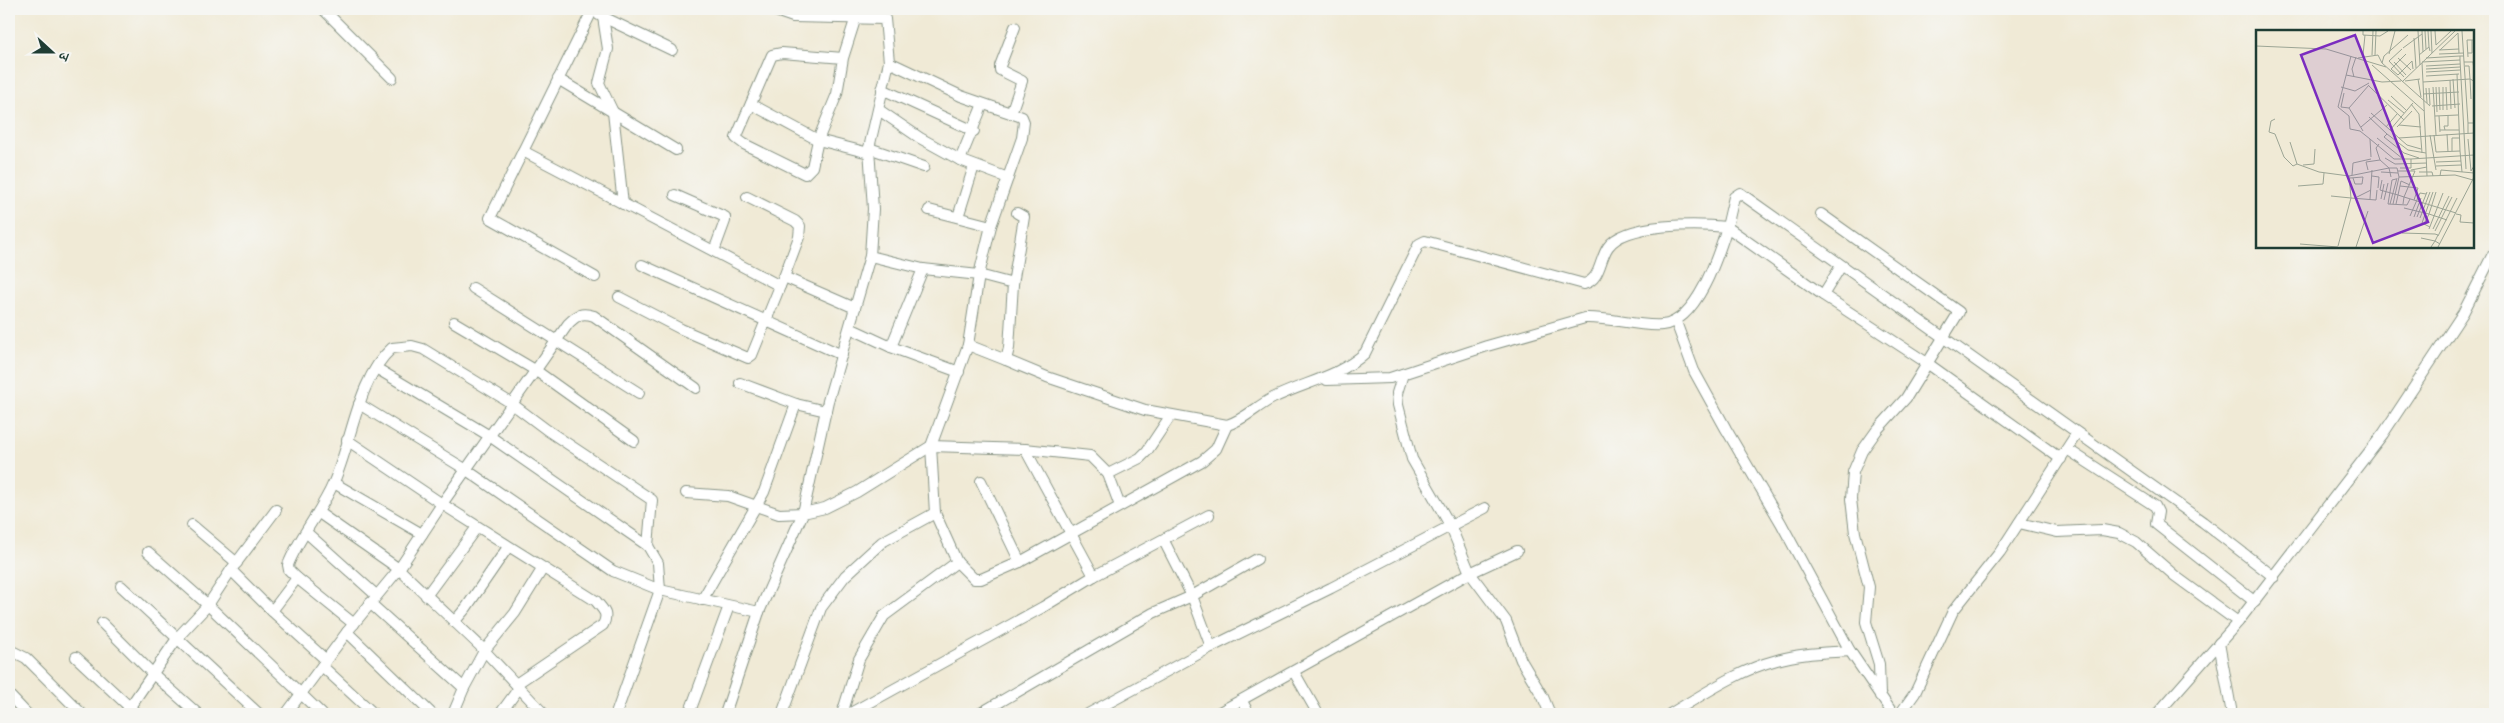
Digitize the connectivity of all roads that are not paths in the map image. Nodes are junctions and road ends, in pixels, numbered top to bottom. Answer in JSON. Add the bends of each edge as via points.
{"nodes":[{"id":1,"x":323,"y":9,"type":"edge"},
{"id":2,"x":770,"y":9,"type":"edge"},
{"id":3,"x":592,"y":10,"type":"edge"},
{"id":4,"x":885,"y":14,"type":"edge"},
{"id":5,"x":603,"y":17,"type":"junction"},
{"id":6,"x":856,"y":18,"type":"junction"},
{"id":7,"x":1015,"y":26,"type":"dead end"},
{"id":8,"x":672,"y":50,"type":"dead end"},
{"id":9,"x":843,"y":58,"type":"junction"},
{"id":10,"x":889,"y":62,"type":"junction"},
{"id":11,"x":392,"y":78,"type":"dead end"},
{"id":12,"x":558,"y":78,"type":"junction"},
{"id":13,"x":882,"y":90,"type":"junction"},
{"id":14,"x":751,"y":104,"type":"junction"},
{"id":15,"x":983,"y":104,"type":"junction"},
{"id":16,"x":879,"y":110,"type":"junction"},
{"id":17,"x":613,"y":112,"type":"junction"},
{"id":18,"x":1011,"y":113,"type":"junction"},
{"id":19,"x":974,"y":132,"type":"junction"},
{"id":20,"x":818,"y":140,"type":"junction"},
{"id":21,"x":676,"y":150,"type":"dead end"},
{"id":22,"x":523,"y":151,"type":"junction"},
{"id":23,"x":869,"y":151,"type":"junction"},
{"id":24,"x":960,"y":160,"type":"junction"},
{"id":25,"x":974,"y":166,"type":"junction"},
{"id":26,"x":924,"y":167,"type":"dead end"},
{"id":27,"x":1008,"y":178,"type":"junction"},
{"id":28,"x":675,"y":195,"type":"dead end"},
{"id":29,"x":747,"y":197,"type":"dead end"},
{"id":30,"x":623,"y":204,"type":"junction"},
{"id":31,"x":929,"y":210,"type":"dead end"},
{"id":32,"x":1017,"y":213,"type":"dead end"},
{"id":33,"x":1821,"y":214,"type":"dead end"},
{"id":34,"x":958,"y":216,"type":"junction"},
{"id":35,"x":992,"y":226,"type":"junction"},
{"id":36,"x":1727,"y":227,"type":"junction"},
{"id":37,"x":2495,"y":250,"type":"edge"},
{"id":38,"x":714,"y":252,"type":"junction"},
{"id":39,"x":870,"y":256,"type":"junction"},
{"id":40,"x":642,"y":265,"type":"dead end"},
{"id":41,"x":1841,"y":266,"type":"junction"},
{"id":42,"x":922,"y":269,"type":"junction"},
{"id":43,"x":978,"y":275,"type":"junction"},
{"id":44,"x":595,"y":277,"type":"dead end"},
{"id":45,"x":782,"y":282,"type":"junction"},
{"id":46,"x":1014,"y":284,"type":"junction"},
{"id":47,"x":473,"y":288,"type":"dead end"},
{"id":48,"x":1823,"y":295,"type":"junction"},
{"id":49,"x":619,"y":297,"type":"dead end"},
{"id":50,"x":855,"y":308,"type":"junction"},
{"id":51,"x":454,"y":322,"type":"dead end"},
{"id":52,"x":766,"y":322,"type":"junction"},
{"id":53,"x":1676,"y":322,"type":"junction"},
{"id":54,"x":850,"y":328,"type":"junction"},
{"id":55,"x":1944,"y":337,"type":"junction"},
{"id":56,"x":556,"y":341,"type":"junction"},
{"id":57,"x":968,"y":345,"type":"junction"},
{"id":58,"x":891,"y":347,"type":"junction"},
{"id":59,"x":842,"y":355,"type":"junction"},
{"id":60,"x":1006,"y":360,"type":"junction"},
{"id":61,"x":1927,"y":362,"type":"junction"},
{"id":62,"x":376,"y":368,"type":"junction"},
{"id":63,"x":535,"y":370,"type":"junction"},
{"id":64,"x":959,"y":372,"type":"junction"},
{"id":65,"x":1403,"y":374,"type":"junction"},
{"id":66,"x":1316,"y":380,"type":"junction"},
{"id":67,"x":740,"y":383,"type":"dead end"},
{"id":68,"x":696,"y":388,"type":"dead end"},
{"id":69,"x":639,"y":393,"type":"dead end"},
{"id":70,"x":511,"y":403,"type":"junction"},
{"id":71,"x":360,"y":404,"type":"junction"},
{"id":72,"x":796,"y":404,"type":"junction"},
{"id":73,"x":826,"y":411,"type":"junction"},
{"id":74,"x":1171,"y":415,"type":"junction"},
{"id":75,"x":1227,"y":425,"type":"junction"},
{"id":76,"x":2078,"y":433,"type":"junction"},
{"id":77,"x":488,"y":435,"type":"junction"},
{"id":78,"x":347,"y":440,"type":"junction"},
{"id":79,"x":634,"y":441,"type":"dead end"},
{"id":80,"x":931,"y":446,"type":"junction"},
{"id":81,"x":1025,"y":449,"type":"junction"},
{"id":82,"x":2067,"y":449,"type":"junction"},
{"id":83,"x":2060,"y":459,"type":"junction"},
{"id":84,"x":465,"y":469,"type":"junction"},
{"id":85,"x":1108,"y":474,"type":"junction"},
{"id":86,"x":981,"y":481,"type":"dead end"},
{"id":87,"x":334,"y":483,"type":"junction"},
{"id":88,"x":686,"y":493,"type":"dead end"},
{"id":89,"x":442,"y":504,"type":"junction"},
{"id":90,"x":756,"y":505,"type":"junction"},
{"id":91,"x":1120,"y":506,"type":"junction"},
{"id":92,"x":1485,"y":508,"type":"dead end"},
{"id":93,"x":276,"y":510,"type":"dead end"},
{"id":94,"x":803,"y":513,"type":"junction"},
{"id":95,"x":935,"y":513,"type":"junction"},
{"id":96,"x":319,"y":514,"type":"junction"},
{"id":97,"x":1209,"y":515,"type":"dead end"},
{"id":98,"x":2018,"y":523,"type":"junction"},
{"id":99,"x":1450,"y":525,"type":"junction"},
{"id":100,"x":192,"y":526,"type":"dead end"},
{"id":101,"x":477,"y":527,"type":"junction"},
{"id":102,"x":307,"y":533,"type":"junction"},
{"id":103,"x":1069,"y":533,"type":"junction"},
{"id":104,"x":422,"y":534,"type":"junction"},
{"id":105,"x":1164,"y":541,"type":"junction"},
{"id":106,"x":648,"y":546,"type":"junction"},
{"id":107,"x":508,"y":547,"type":"junction"},
{"id":108,"x":1517,"y":551,"type":"dead end"},
{"id":109,"x":148,"y":552,"type":"dead end"},
{"id":110,"x":1257,"y":559,"type":"dead end"},
{"id":111,"x":957,"y":562,"type":"junction"},
{"id":112,"x":1020,"y":562,"type":"junction"},
{"id":113,"x":234,"y":566,"type":"junction"},
{"id":114,"x":399,"y":568,"type":"junction"},
{"id":115,"x":543,"y":568,"type":"junction"},
{"id":116,"x":1470,"y":573,"type":"junction"},
{"id":117,"x":1094,"y":576,"type":"junction"},
{"id":118,"x":2274,"y":577,"type":"junction"},
{"id":119,"x":298,"y":578,"type":"junction"},
{"id":120,"x":121,"y":586,"type":"dead end"},
{"id":121,"x":660,"y":590,"type":"junction"},
{"id":122,"x":426,"y":596,"type":"junction"},
{"id":123,"x":1192,"y":596,"type":"junction"},
{"id":124,"x":373,"y":599,"type":"junction"},
{"id":125,"x":702,"y":600,"type":"junction"},
{"id":126,"x":2255,"y":602,"type":"junction"},
{"id":127,"x":208,"y":605,"type":"junction"},
{"id":128,"x":729,"y":606,"type":"junction"},
{"id":129,"x":272,"y":611,"type":"junction"},
{"id":130,"x":759,"y":612,"type":"junction"},
{"id":131,"x":454,"y":622,"type":"junction"},
{"id":132,"x":2238,"y":622,"type":"junction"},
{"id":133,"x":102,"y":623,"type":"dead end"},
{"id":134,"x":350,"y":628,"type":"junction"},
{"id":135,"x":178,"y":637,"type":"junction"},
{"id":136,"x":2219,"y":643,"type":"junction"},
{"id":137,"x":1211,"y":647,"type":"junction"},
{"id":138,"x":484,"y":651,"type":"junction"},
{"id":139,"x":1850,"y":651,"type":"junction"},
{"id":140,"x":9,"y":653,"type":"edge"},
{"id":141,"x":76,"y":657,"type":"dead end"},
{"id":142,"x":324,"y":663,"type":"junction"},
{"id":143,"x":1294,"y":672,"type":"junction"},
{"id":144,"x":152,"y":673,"type":"junction"},
{"id":145,"x":517,"y":686,"type":"junction"},
{"id":146,"x":464,"y":688,"type":"junction"},
{"id":147,"x":300,"y":694,"type":"junction"},
{"id":148,"x":9,"y":695,"type":"edge"},
{"id":149,"x":1880,"y":696,"type":"junction"},
{"id":150,"x":1242,"y":701,"type":"junction"},
{"id":151,"x":127,"y":710,"type":"edge"},
{"id":152,"x":27,"y":714,"type":"edge"},
{"id":153,"x":82,"y":714,"type":"edge"},
{"id":154,"x":137,"y":714,"type":"edge"},
{"id":155,"x":198,"y":714,"type":"edge"},
{"id":156,"x":260,"y":714,"type":"edge"},
{"id":157,"x":286,"y":714,"type":"edge"},
{"id":158,"x":322,"y":714,"type":"edge"},
{"id":159,"x":374,"y":714,"type":"edge"},
{"id":160,"x":432,"y":714,"type":"edge"},
{"id":161,"x":454,"y":714,"type":"edge"},
{"id":162,"x":500,"y":714,"type":"edge"},
{"id":163,"x":544,"y":714,"type":"edge"},
{"id":164,"x":616,"y":714,"type":"edge"},
{"id":165,"x":689,"y":714,"type":"edge"},
{"id":166,"x":725,"y":714,"type":"edge"},
{"id":167,"x":782,"y":714,"type":"edge"},
{"id":168,"x":842,"y":714,"type":"edge"},
{"id":169,"x":849,"y":714,"type":"edge"},
{"id":170,"x":979,"y":714,"type":"edge"},
{"id":171,"x":1088,"y":714,"type":"edge"},
{"id":172,"x":1216,"y":714,"type":"edge"},
{"id":173,"x":1249,"y":714,"type":"edge"},
{"id":174,"x":1318,"y":714,"type":"edge"},
{"id":175,"x":1550,"y":714,"type":"edge"},
{"id":176,"x":1670,"y":714,"type":"edge"},
{"id":177,"x":1893,"y":714,"type":"edge"},
{"id":178,"x":1900,"y":714,"type":"edge"},
{"id":179,"x":2157,"y":714,"type":"edge"},
{"id":180,"x":2232,"y":714,"type":"edge"}],
"edges":[{"from":1,"to":11,"type":"street"},
{"from":2,"to":6,"type":"street","via":[[793,17]]},
{"from":3,"to":5,"type":"street"},
{"from":3,"to":12,"type":"street"},
{"from":4,"to":6,"type":"street"},
{"from":4,"to":10,"type":"street"},
{"from":5,"to":8,"type":"street"},
{"from":5,"to":17,"type":"street","via":[[608,49],[599,83]]},
{"from":6,"to":9,"type":"street"},
{"from":7,"to":18,"type":"street","via":[[1000,66],[1000,70],[1022,81]]},
{"from":9,"to":14,"type":"street","via":[[772,55]]},
{"from":9,"to":20,"type":"street","via":[[837,94]]},
{"from":10,"to":13,"type":"street"},
{"from":10,"to":15,"type":"street"},
{"from":12,"to":17,"type":"street"},
{"from":12,"to":22,"type":"street"},
{"from":13,"to":16,"type":"street"},
{"from":13,"to":19,"type":"street"},
{"from":14,"to":20,"type":"street"},
{"from":14,"to":20,"type":"street","via":[[736,138],[744,144],[805,174],[812,167]]},
{"from":15,"to":18,"type":"street"},
{"from":15,"to":19,"type":"street"},
{"from":16,"to":23,"type":"street"},
{"from":16,"to":24,"type":"street"},
{"from":17,"to":21,"type":"street"},
{"from":17,"to":30,"type":"street"},
{"from":18,"to":27,"type":"street","via":[[1022,117],[1024,122]]},
{"from":19,"to":24,"type":"street"},
{"from":20,"to":23,"type":"street"},
{"from":22,"to":30,"type":"street"},
{"from":22,"to":44,"type":"street","via":[[490,218]]},
{"from":23,"to":26,"type":"street"},
{"from":23,"to":39,"type":"street","via":[[873,209]]},
{"from":24,"to":25,"type":"street"},
{"from":25,"to":27,"type":"street"},
{"from":25,"to":34,"type":"street"},
{"from":27,"to":35,"type":"street"},
{"from":28,"to":38,"type":"street","via":[[725,217]]},
{"from":29,"to":45,"type":"street","via":[[800,226],[799,238]]},
{"from":30,"to":38,"type":"street"},
{"from":31,"to":34,"type":"street"},
{"from":32,"to":46,"type":"street","via":[[1024,217]]},
{"from":33,"to":55,"type":"street","via":[[1959,312]]},
{"from":34,"to":35,"type":"street"},
{"from":35,"to":43,"type":"street"},
{"from":36,"to":41,"type":"street","via":[[1734,197],[1740,193]]},
{"from":36,"to":48,"type":"street"},
{"from":36,"to":53,"type":"street","via":[[1696,300]]},
{"from":36,"to":66,"type":"street","via":[[1664,225],[1617,238],[1608,247],[1596,277],[1584,284],[1425,241],[1419,244],[1365,353],[1335,374]]},
{"from":37,"to":118,"type":"street","via":[[2463,313],[2429,367],[2372,449]]},
{"from":38,"to":45,"type":"street"},
{"from":39,"to":42,"type":"street"},
{"from":39,"to":50,"type":"street"},
{"from":40,"to":52,"type":"street"},
{"from":41,"to":48,"type":"street"},
{"from":41,"to":55,"type":"street"},
{"from":42,"to":43,"type":"street"},
{"from":42,"to":58,"type":"street"},
{"from":43,"to":46,"type":"street"},
{"from":43,"to":57,"type":"street"},
{"from":45,"to":50,"type":"street"},
{"from":45,"to":52,"type":"street"},
{"from":46,"to":60,"type":"street"},
{"from":47,"to":56,"type":"street"},
{"from":48,"to":61,"type":"street"},
{"from":49,"to":52,"type":"street","via":[[745,357],[752,356]]},
{"from":50,"to":54,"type":"street"},
{"from":51,"to":63,"type":"street"},
{"from":52,"to":59,"type":"street"},
{"from":53,"to":65,"type":"street","via":[[1662,325],[1585,318]]},
{"from":53,"to":139,"type":"street","via":[[1694,370]]},
{"from":54,"to":58,"type":"street"},
{"from":54,"to":59,"type":"street"},
{"from":55,"to":61,"type":"street"},
{"from":55,"to":76,"type":"street"},
{"from":56,"to":63,"type":"street"},
{"from":56,"to":68,"type":"street","via":[[578,315],[594,316]]},
{"from":56,"to":69,"type":"street"},
{"from":57,"to":60,"type":"street"},
{"from":57,"to":64,"type":"street"},
{"from":58,"to":64,"type":"street"},
{"from":59,"to":73,"type":"street"},
{"from":60,"to":74,"type":"street","via":[[1145,410]]},
{"from":61,"to":83,"type":"street"},
{"from":61,"to":149,"type":"street","via":[[1906,398],[1862,451],[1853,472],[1851,499],[1855,533],[1869,587],[1866,622],[1879,664]]},
{"from":62,"to":70,"type":"street","via":[[392,348],[423,348]]},
{"from":62,"to":71,"type":"street"},
{"from":62,"to":77,"type":"street"},
{"from":63,"to":70,"type":"street"},
{"from":63,"to":79,"type":"street"},
{"from":64,"to":80,"type":"street"},
{"from":65,"to":66,"type":"street","via":[[1390,378]]},
{"from":65,"to":99,"type":"street","via":[[1397,393],[1398,405],[1412,459]]},
{"from":66,"to":75,"type":"street","via":[[1268,401]]},
{"from":67,"to":72,"type":"street"},
{"from":70,"to":77,"type":"street"},
{"from":70,"to":106,"type":"street","via":[[652,500]]},
{"from":71,"to":78,"type":"street"},
{"from":71,"to":84,"type":"street"},
{"from":72,"to":73,"type":"street"},
{"from":72,"to":90,"type":"street","via":[[764,492]]},
{"from":73,"to":94,"type":"street"},
{"from":74,"to":75,"type":"street"},
{"from":74,"to":85,"type":"street","via":[[1140,458]]},
{"from":75,"to":91,"type":"street","via":[[1216,449],[1202,461]]},
{"from":76,"to":82,"type":"street"},
{"from":76,"to":118,"type":"street","via":[[2204,522]]},
{"from":77,"to":84,"type":"street"},
{"from":77,"to":106,"type":"street"},
{"from":78,"to":87,"type":"street"},
{"from":78,"to":89,"type":"street"},
{"from":80,"to":81,"type":"street"},
{"from":80,"to":94,"type":"street","via":[[857,492],[825,508]]},
{"from":80,"to":95,"type":"street"},
{"from":81,"to":85,"type":"street","via":[[1090,456]]},
{"from":81,"to":103,"type":"street"},
{"from":82,"to":83,"type":"street"},
{"from":82,"to":126,"type":"street","via":[[2154,506],[2158,512],[2156,524]]},
{"from":83,"to":98,"type":"street"},
{"from":84,"to":89,"type":"street"},
{"from":84,"to":121,"type":"street","via":[[613,571]]},
{"from":85,"to":91,"type":"street"},
{"from":86,"to":112,"type":"street"},
{"from":87,"to":96,"type":"street"},
{"from":87,"to":104,"type":"street"},
{"from":88,"to":90,"type":"street","via":[[728,496]]},
{"from":89,"to":101,"type":"street"},
{"from":89,"to":104,"type":"street"},
{"from":90,"to":94,"type":"street","via":[[779,514]]},
{"from":90,"to":125,"type":"street"},
{"from":91,"to":103,"type":"street"},
{"from":92,"to":99,"type":"street"},
{"from":93,"to":113,"type":"street"},
{"from":94,"to":130,"type":"street"},
{"from":95,"to":111,"type":"street"},
{"from":95,"to":167,"type":"street","via":[[882,542],[845,576],[821,608]]},
{"from":96,"to":102,"type":"street"},
{"from":96,"to":114,"type":"street"},
{"from":97,"to":105,"type":"street"},
{"from":98,"to":132,"type":"street","via":[[2057,532],[2102,530],[2119,533],[2136,542],[2175,576]]},
{"from":98,"to":178,"type":"street","via":[[2000,552],[1953,611],[1915,694]]},
{"from":99,"to":116,"type":"street"},
{"from":99,"to":137,"type":"street"},
{"from":100,"to":113,"type":"street"},
{"from":101,"to":107,"type":"street"},
{"from":101,"to":122,"type":"street"},
{"from":102,"to":119,"type":"street","via":[[288,565]]},
{"from":102,"to":124,"type":"street"},
{"from":103,"to":112,"type":"street"},
{"from":103,"to":117,"type":"street"},
{"from":104,"to":114,"type":"street"},
{"from":105,"to":117,"type":"street"},
{"from":105,"to":123,"type":"street"},
{"from":106,"to":121,"type":"street","via":[[658,563]]},
{"from":107,"to":115,"type":"street"},
{"from":107,"to":131,"type":"street"},
{"from":108,"to":116,"type":"street"},
{"from":109,"to":127,"type":"street"},
{"from":110,"to":123,"type":"street"},
{"from":111,"to":112,"type":"street","via":[[974,579]]},
{"from":111,"to":168,"type":"street","via":[[884,616],[859,660]]},
{"from":113,"to":127,"type":"street"},
{"from":113,"to":129,"type":"street"},
{"from":114,"to":122,"type":"street"},
{"from":114,"to":124,"type":"street"},
{"from":115,"to":138,"type":"street","via":[[515,613]]},
{"from":115,"to":145,"type":"street","via":[[596,601],[607,617],[603,625]]},
{"from":116,"to":143,"type":"street"},
{"from":116,"to":175,"type":"street","via":[[1506,621],[1521,660]]},
{"from":117,"to":169,"type":"street"},
{"from":118,"to":126,"type":"street"},
{"from":119,"to":129,"type":"street"},
{"from":119,"to":134,"type":"street"},
{"from":120,"to":135,"type":"street"},
{"from":121,"to":125,"type":"street"},
{"from":121,"to":164,"type":"street"},
{"from":122,"to":131,"type":"street"},
{"from":123,"to":137,"type":"street"},
{"from":123,"to":170,"type":"street","via":[[1153,613]]},
{"from":124,"to":134,"type":"street"},
{"from":124,"to":146,"type":"street"},
{"from":125,"to":128,"type":"street"},
{"from":126,"to":132,"type":"street"},
{"from":127,"to":135,"type":"street"},
{"from":127,"to":147,"type":"street"},
{"from":128,"to":130,"type":"street"},
{"from":128,"to":165,"type":"street"},
{"from":129,"to":142,"type":"street"},
{"from":130,"to":166,"type":"street"},
{"from":131,"to":138,"type":"street"},
{"from":132,"to":136,"type":"street"},
{"from":133,"to":144,"type":"street"},
{"from":134,"to":142,"type":"street"},
{"from":134,"to":160,"type":"street"},
{"from":135,"to":144,"type":"street"},
{"from":135,"to":156,"type":"street"},
{"from":136,"to":179,"type":"street"},
{"from":136,"to":180,"type":"street"},
{"from":137,"to":171,"type":"street"},
{"from":138,"to":145,"type":"street"},
{"from":138,"to":146,"type":"street"},
{"from":139,"to":149,"type":"street"},
{"from":139,"to":176,"type":"street","via":[[1776,660],[1726,681]]},
{"from":140,"to":153,"type":"street","via":[[26,658]]},
{"from":141,"to":151,"type":"street"},
{"from":142,"to":147,"type":"street"},
{"from":142,"to":159,"type":"street"},
{"from":143,"to":150,"type":"street"},
{"from":143,"to":174,"type":"street"},
{"from":144,"to":151,"type":"street"},
{"from":144,"to":155,"type":"street"},
{"from":145,"to":162,"type":"street"},
{"from":145,"to":163,"type":"street"},
{"from":146,"to":161,"type":"street"},
{"from":147,"to":157,"type":"street"},
{"from":147,"to":158,"type":"street"},
{"from":148,"to":152,"type":"street"},
{"from":149,"to":177,"type":"street"},
{"from":150,"to":172,"type":"street"},
{"from":150,"to":173,"type":"street"},
{"from":151,"to":154,"type":"street"}]}
